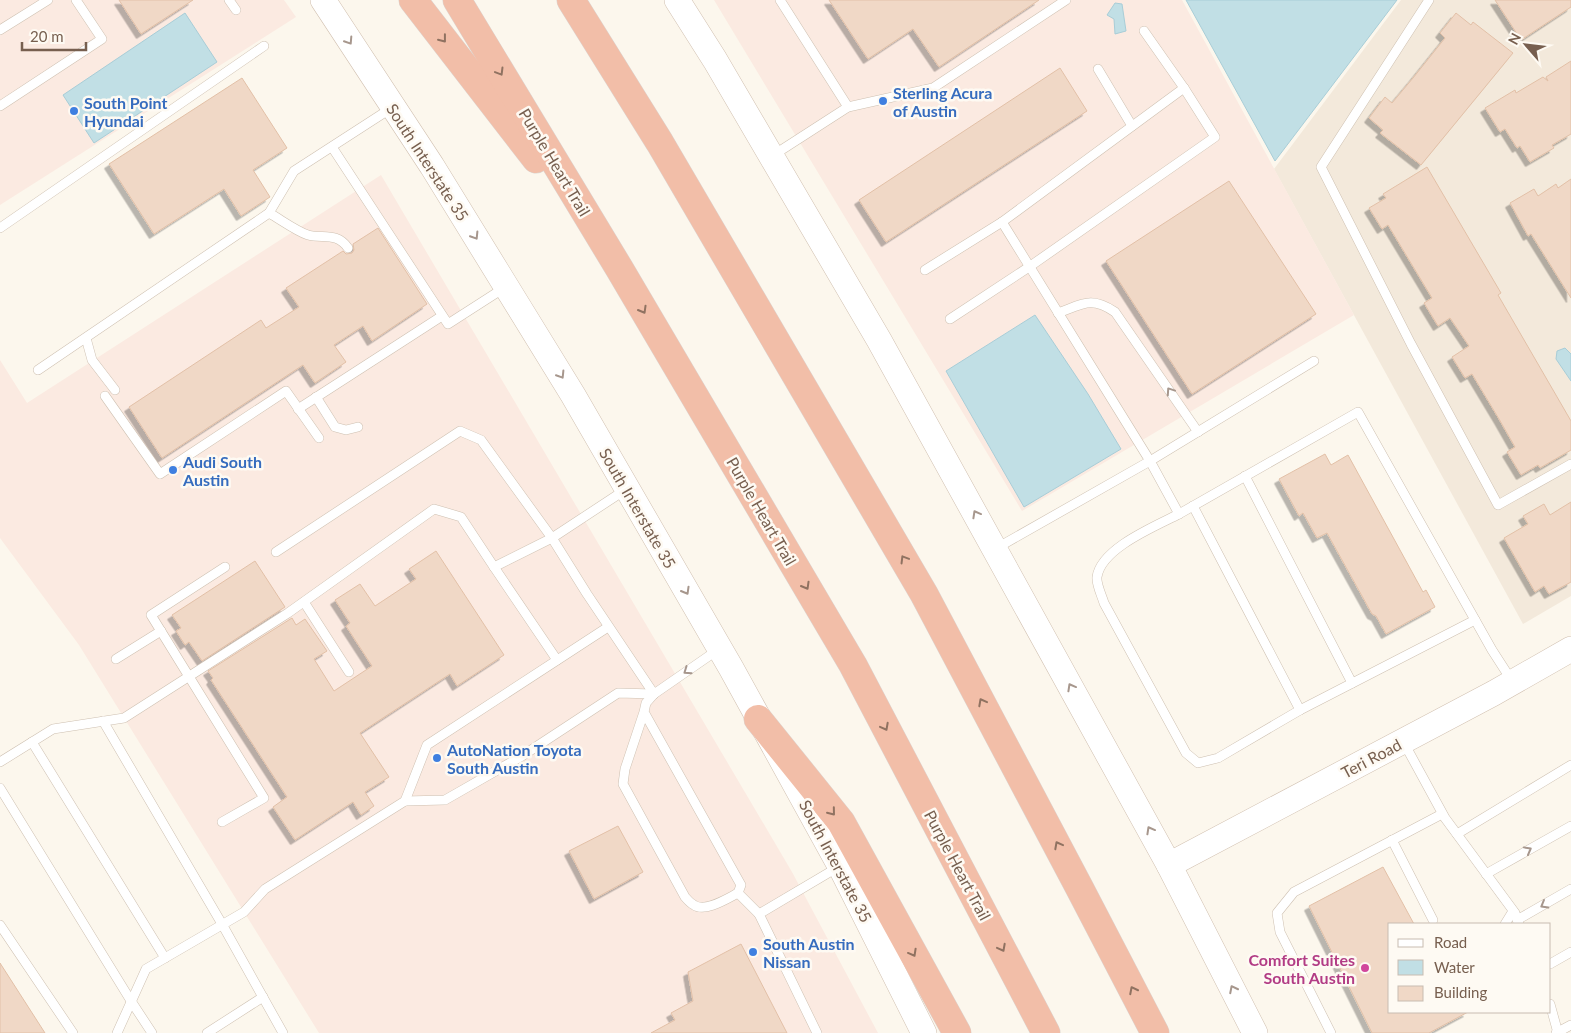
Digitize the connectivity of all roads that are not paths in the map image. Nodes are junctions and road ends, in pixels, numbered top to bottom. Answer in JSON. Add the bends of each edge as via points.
{"nodes":[{"id":1,"x":48,"y":0,"type":"edge"},
{"id":2,"x":76,"y":0,"type":"edge"},
{"id":3,"x":229,"y":0,"type":"edge"},
{"id":4,"x":323,"y":0,"type":"edge"},
{"id":5,"x":413,"y":0,"type":"edge"},
{"id":6,"x":457,"y":0,"type":"edge"},
{"id":7,"x":571,"y":0,"type":"edge"},
{"id":8,"x":677,"y":0,"type":"edge"},
{"id":9,"x":780,"y":0,"type":"edge"},
{"id":10,"x":1066,"y":0,"type":"edge"},
{"id":11,"x":1429,"y":0,"type":"edge"},
{"id":12,"x":236,"y":10,"type":"dead end"},
{"id":13,"x":0,"y":30,"type":"edge"},
{"id":14,"x":1144,"y":31,"type":"dead end"},
{"id":15,"x":264,"y":46,"type":"dead end"},
{"id":16,"x":1098,"y":69,"type":"dead end"},
{"id":17,"x":1184,"y":88,"type":"junction"},
{"id":18,"x":0,"y":106,"type":"edge"},
{"id":19,"x":393,"y":107,"type":"junction"},
{"id":20,"x":848,"y":107,"type":"junction"},
{"id":21,"x":1132,"y":126,"type":"junction"},
{"id":22,"x":332,"y":147,"type":"junction"},
{"id":23,"x":772,"y":156,"type":"junction"},
{"id":24,"x":269,"y":213,"type":"junction"},
{"id":25,"x":1002,"y":222,"type":"junction"},
{"id":26,"x":0,"y":228,"type":"edge"},
{"id":27,"x":348,"y":248,"type":"dead end"},
{"id":28,"x":1029,"y":266,"type":"junction"},
{"id":29,"x":619,"y":268,"type":"junction"},
{"id":30,"x":925,"y":270,"type":"dead end"},
{"id":31,"x":506,"y":286,"type":"junction"},
{"id":32,"x":1058,"y":314,"type":"junction"},
{"id":33,"x":442,"y":316,"type":"junction"},
{"id":34,"x":950,"y":318,"type":"dead end"},
{"id":35,"x":86,"y":338,"type":"junction"},
{"id":36,"x":1314,"y":361,"type":"dead end"},
{"id":37,"x":38,"y":370,"type":"dead end"},
{"id":38,"x":115,"y":390,"type":"dead end"},
{"id":39,"x":105,"y":396,"type":"dead end"},
{"id":40,"x":316,"y":397,"type":"junction"},
{"id":41,"x":298,"y":409,"type":"junction"},
{"id":42,"x":358,"y":427,"type":"dead end"},
{"id":43,"x":1198,"y":432,"type":"junction"},
{"id":44,"x":319,"y":438,"type":"dead end"},
{"id":45,"x":1150,"y":461,"type":"junction"},
{"id":46,"x":1571,"y":464,"type":"edge"},
{"id":47,"x":1245,"y":476,"type":"junction"},
{"id":48,"x":627,"y":489,"type":"junction"},
{"id":49,"x":1194,"y":506,"type":"junction"},
{"id":50,"x":1179,"y":514,"type":"junction"},
{"id":51,"x":552,"y":538,"type":"junction"},
{"id":52,"x":995,"y":550,"type":"junction"},
{"id":53,"x":276,"y":552,"type":"dead end"},
{"id":54,"x":225,"y":567,"type":"dead end"},
{"id":55,"x":494,"y":567,"type":"junction"},
{"id":56,"x":304,"y":602,"type":"junction"},
{"id":57,"x":1475,"y":620,"type":"junction"},
{"id":58,"x":608,"y":627,"type":"junction"},
{"id":59,"x":161,"y":631,"type":"junction"},
{"id":60,"x":719,"y":648,"type":"junction"},
{"id":61,"x":1571,"y":649,"type":"edge"},
{"id":62,"x":116,"y":659,"type":"dead end"},
{"id":63,"x":557,"y":660,"type":"junction"},
{"id":64,"x":349,"y":672,"type":"dead end"},
{"id":65,"x":190,"y":676,"type":"junction"},
{"id":66,"x":1513,"y":682,"type":"junction"},
{"id":67,"x":1352,"y":683,"type":"junction"},
{"id":68,"x":654,"y":694,"type":"junction"},
{"id":69,"x":1300,"y":710,"type":"junction"},
{"id":70,"x":644,"y":712,"type":"junction"},
{"id":71,"x":758,"y":719,"type":"junction"},
{"id":72,"x":103,"y":721,"type":"junction"},
{"id":73,"x":1402,"y":741,"type":"junction"},
{"id":74,"x":32,"y":742,"type":"junction"},
{"id":75,"x":0,"y":762,"type":"edge"},
{"id":76,"x":1571,"y":765,"type":"edge"},
{"id":77,"x":0,"y":788,"type":"edge"},
{"id":78,"x":406,"y":800,"type":"junction"},
{"id":79,"x":1442,"y":814,"type":"junction"},
{"id":80,"x":222,"y":822,"type":"dead end"},
{"id":81,"x":1571,"y":826,"type":"edge"},
{"id":82,"x":1457,"y":834,"type":"junction"},
{"id":83,"x":1392,"y":840,"type":"junction"},
{"id":84,"x":1169,"y":865,"type":"junction"},
{"id":85,"x":840,"y":866,"type":"junction"},
{"id":86,"x":1486,"y":874,"type":"junction"},
{"id":87,"x":1571,"y":890,"type":"edge"},
{"id":88,"x":738,"y":892,"type":"junction"},
{"id":89,"x":1513,"y":911,"type":"junction"},
{"id":90,"x":759,"y":914,"type":"junction"},
{"id":91,"x":1432,"y":920,"type":"dead end"},
{"id":92,"x":1518,"y":922,"type":"edge"},
{"id":93,"x":1506,"y":923,"type":"edge"},
{"id":94,"x":222,"y":924,"type":"junction"},
{"id":95,"x":0,"y":925,"type":"edge"},
{"id":96,"x":1571,"y":952,"type":"edge"},
{"id":97,"x":165,"y":958,"type":"junction"},
{"id":98,"x":1551,"y":963,"type":"edge"},
{"id":99,"x":263,"y":997,"type":"junction"},
{"id":100,"x":131,"y":1001,"type":"junction"},
{"id":101,"x":1551,"y":1008,"type":"edge"},
{"id":102,"x":1571,"y":1024,"type":"edge"},
{"id":103,"x":73,"y":1033,"type":"edge"},
{"id":104,"x":117,"y":1033,"type":"edge"},
{"id":105,"x":152,"y":1033,"type":"edge"},
{"id":106,"x":207,"y":1033,"type":"edge"},
{"id":107,"x":283,"y":1033,"type":"edge"},
{"id":108,"x":817,"y":1033,"type":"edge"},
{"id":109,"x":924,"y":1033,"type":"edge"},
{"id":110,"x":957,"y":1033,"type":"edge"},
{"id":111,"x":1046,"y":1033,"type":"edge"},
{"id":112,"x":1155,"y":1033,"type":"edge"},
{"id":113,"x":1255,"y":1033,"type":"edge"},
{"id":114,"x":1332,"y":1033,"type":"edge"},
{"id":115,"x":1557,"y":1033,"type":"edge"}],
"edges":[{"from":1,"to":13,"type":"lane"},
{"from":2,"to":18,"type":"lane","via":[[102,39]]},
{"from":3,"to":12,"type":"lane"},
{"from":4,"to":19,"type":"main road","name":"South Interstate 35","one_way":true},
{"from":5,"to":29,"type":"highway","one_way":true},
{"from":6,"to":29,"type":"highway","name":"Purple Heart Trail","one_way":true},
{"from":112,"to":7,"type":"highway","one_way":true,"via":[[924,594],[660,143]]},
{"from":8,"to":23,"type":"main road"},
{"from":9,"to":20,"type":"lane"},
{"from":10,"to":20,"type":"lane","via":[[933,88]]},
{"from":11,"to":46,"type":"lane","via":[[1321,167],[1498,505]]},
{"from":14,"to":17,"type":"lane"},
{"from":15,"to":26,"type":"lane"},
{"from":16,"to":21,"type":"lane"},
{"from":17,"to":21,"type":"lane"},
{"from":17,"to":28,"type":"lane","via":[[1215,137]]},
{"from":19,"to":22,"type":"lane"},
{"from":19,"to":31,"type":"main road","name":"South Interstate 35","one_way":true},
{"from":20,"to":23,"type":"lane"},
{"from":21,"to":25,"type":"lane"},
{"from":22,"to":24,"type":"lane","via":[[294,171]]},
{"from":22,"to":33,"type":"lane"},
{"from":52,"to":23,"type":"main road","one_way":true,"via":[[880,340]]},
{"from":24,"to":27,"type":"lane","via":[[307,235],[344,241]]},
{"from":24,"to":35,"type":"lane"},
{"from":25,"to":28,"type":"lane"},
{"from":25,"to":30,"type":"lane"},
{"from":28,"to":32,"type":"lane"},
{"from":28,"to":34,"type":"lane"},
{"from":29,"to":111,"type":"highway","name":"Purple Heart Trail","one_way":true,"via":[[852,665]]},
{"from":31,"to":33,"type":"lane","via":[[448,324]]},
{"from":31,"to":48,"type":"main road","name":"South Interstate 35","one_way":true},
{"from":43,"to":32,"type":"lane","one_way":true,"via":[[1115,312],[1103,304],[1088,302]]},
{"from":32,"to":45,"type":"lane"},
{"from":33,"to":40,"type":"lane"},
{"from":35,"to":37,"type":"lane"},
{"from":35,"to":38,"type":"lane","via":[[92,360]]},
{"from":36,"to":43,"type":"lane"},
{"from":39,"to":41,"type":"lane","via":[[160,474],[286,391]]},
{"from":40,"to":41,"type":"lane"},
{"from":40,"to":42,"type":"lane","via":[[336,427],[346,430]]},
{"from":41,"to":44,"type":"lane"},
{"from":43,"to":45,"type":"lane"},
{"from":45,"to":50,"type":"lane"},
{"from":45,"to":52,"type":"lane"},
{"from":47,"to":49,"type":"lane"},
{"from":47,"to":57,"type":"lane","via":[[1358,412]]},
{"from":47,"to":67,"type":"lane"},
{"from":48,"to":51,"type":"lane"},
{"from":48,"to":60,"type":"main road","name":"South Interstate 35","one_way":true},
{"from":49,"to":50,"type":"lane"},
{"from":49,"to":69,"type":"lane"},
{"from":50,"to":69,"type":"lane","via":[[1125,542],[1105,558],[1097,577],[1104,603],[1186,754],[1198,763],[1218,758]]},
{"from":51,"to":53,"type":"lane","via":[[481,440],[460,431]]},
{"from":51,"to":55,"type":"lane"},
{"from":51,"to":58,"type":"lane"},
{"from":84,"to":52,"type":"main road","one_way":true},
{"from":54,"to":59,"type":"lane","via":[[150,615]]},
{"from":55,"to":56,"type":"lane","via":[[461,517],[434,509]]},
{"from":55,"to":63,"type":"lane"},
{"from":56,"to":64,"type":"lane"},
{"from":56,"to":65,"type":"lane"},
{"from":57,"to":66,"type":"lane"},
{"from":57,"to":67,"type":"lane"},
{"from":58,"to":63,"type":"lane"},
{"from":58,"to":68,"type":"lane"},
{"from":59,"to":62,"type":"lane"},
{"from":59,"to":65,"type":"lane"},
{"from":60,"to":68,"type":"lane","one_way":true},
{"from":60,"to":71,"type":"main road","name":"South Interstate 35"},
{"from":61,"to":66,"type":"main road","name":"Teri Road"},
{"from":63,"to":78,"type":"lane","via":[[427,745]]},
{"from":65,"to":72,"type":"lane","via":[[124,718]]},
{"from":65,"to":80,"type":"lane","via":[[264,798]]},
{"from":66,"to":73,"type":"main road","name":"Teri Road"},
{"from":67,"to":69,"type":"lane"},
{"from":68,"to":70,"type":"lane"},
{"from":68,"to":78,"type":"lane","via":[[618,692],[522,756],[445,800]]},
{"from":70,"to":88,"type":"lane","via":[[741,885]]},
{"from":70,"to":88,"type":"lane","via":[[625,770],[623,784],[626,792],[685,897],[694,906],[702,908]]},
{"from":71,"to":85,"type":"main road","name":"South Interstate 35"},
{"from":71,"to":110,"type":"highway","one_way":true,"via":[[841,822]]},
{"from":72,"to":74,"type":"lane","via":[[53,729]]},
{"from":72,"to":94,"type":"lane"},
{"from":73,"to":79,"type":"lane"},
{"from":73,"to":84,"type":"main road","name":"Teri Road"},
{"from":74,"to":75,"type":"lane"},
{"from":74,"to":97,"type":"lane"},
{"from":76,"to":82,"type":"lane"},
{"from":77,"to":100,"type":"lane"},
{"from":78,"to":94,"type":"lane","via":[[265,889],[244,912]]},
{"from":79,"to":82,"type":"lane"},
{"from":79,"to":83,"type":"lane"},
{"from":86,"to":81,"type":"lane","one_way":true},
{"from":82,"to":86,"type":"lane"},
{"from":83,"to":91,"type":"lane"},
{"from":83,"to":114,"type":"lane","via":[[1294,892],[1277,913],[1280,932]]},
{"from":113,"to":84,"type":"main road","one_way":true},
{"from":85,"to":90,"type":"lane"},
{"from":85,"to":109,"type":"main road","name":"South Interstate 35"},
{"from":86,"to":89,"type":"lane"},
{"from":87,"to":92,"type":"lane","one_way":true},
{"from":88,"to":90,"type":"lane"},
{"from":89,"to":92,"type":"lane"},
{"from":89,"to":93,"type":"lane"},
{"from":90,"to":108,"type":"lane"},
{"from":94,"to":97,"type":"lane"},
{"from":94,"to":99,"type":"lane"},
{"from":95,"to":103,"type":"lane"},
{"from":96,"to":98,"type":"lane"},
{"from":97,"to":100,"type":"lane","via":[[146,969]]},
{"from":99,"to":106,"type":"lane"},
{"from":99,"to":107,"type":"lane"},
{"from":100,"to":104,"type":"lane"},
{"from":100,"to":105,"type":"lane"},
{"from":101,"to":115,"type":"lane"},
{"from":102,"to":115,"type":"lane"}]}
